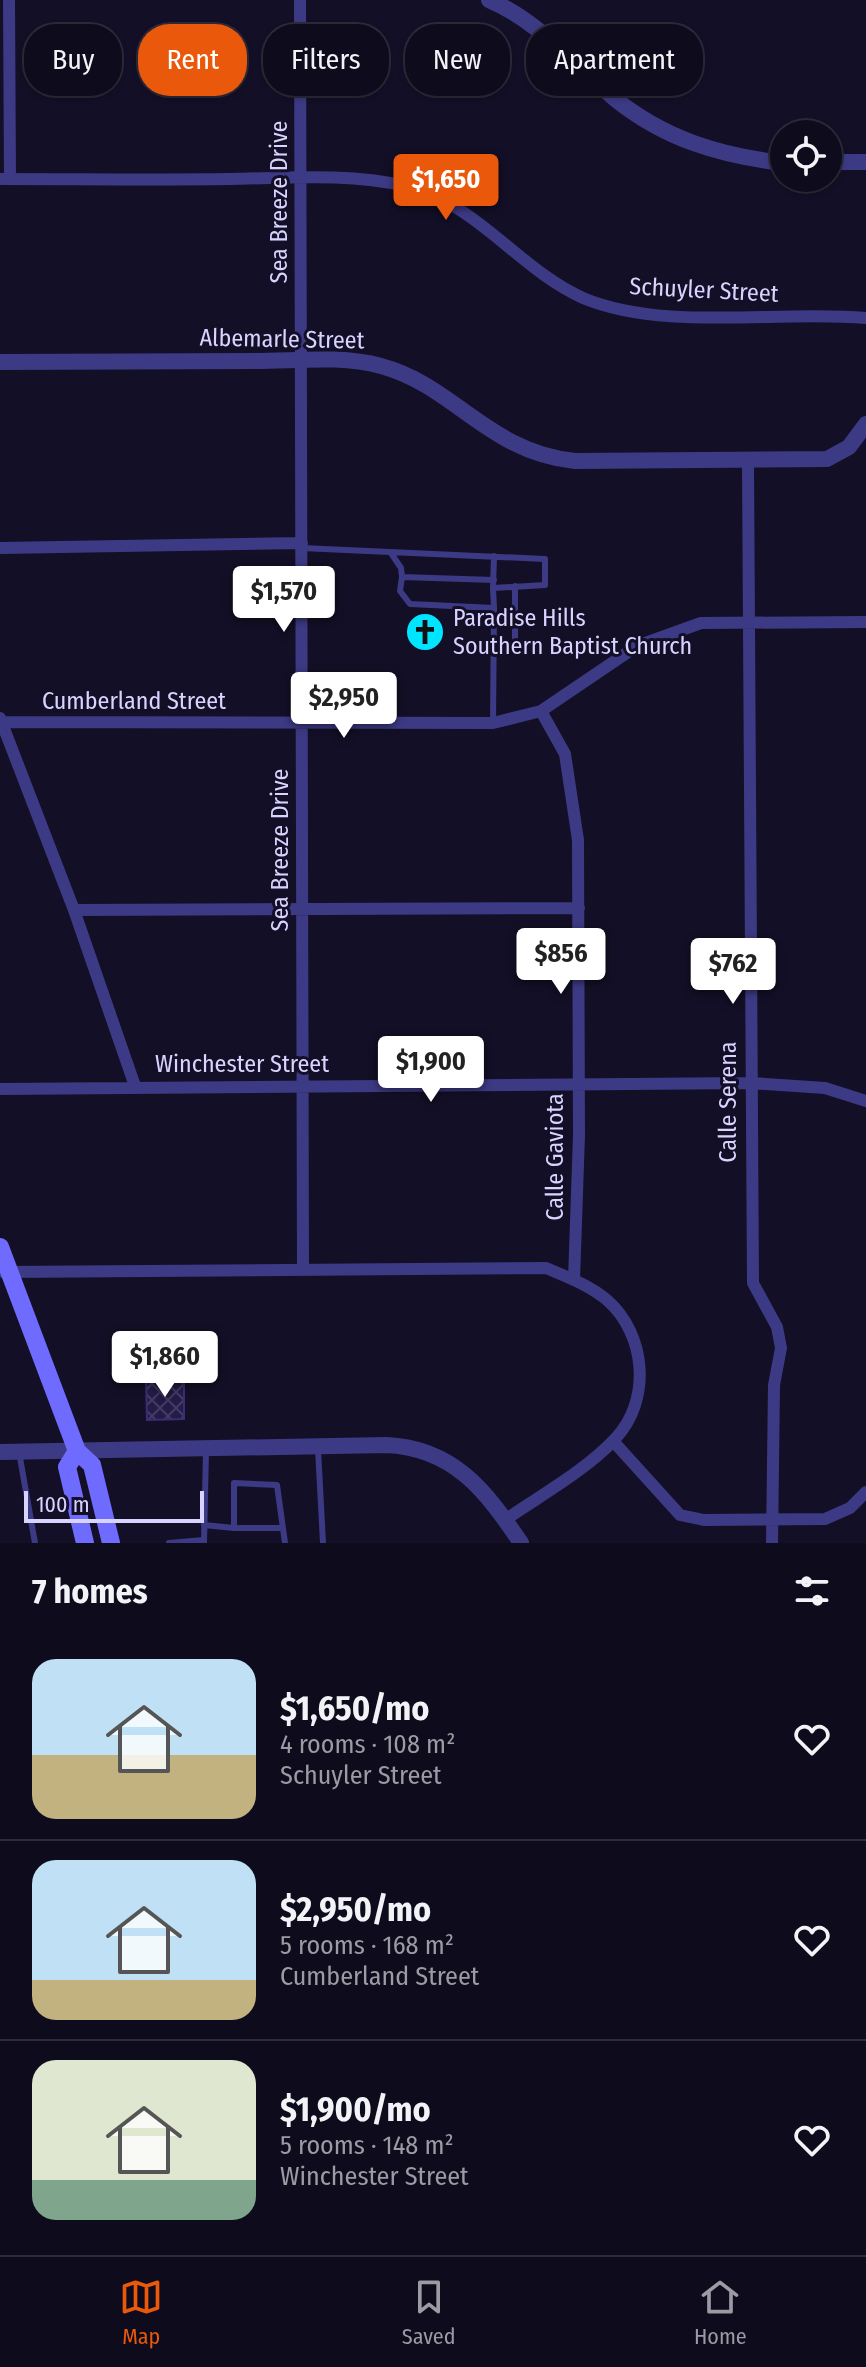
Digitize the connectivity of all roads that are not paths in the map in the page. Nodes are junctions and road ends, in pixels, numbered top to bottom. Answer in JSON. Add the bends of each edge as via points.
{"nodes":[{"id":1,"x":9,"y":0,"type":"edge"},
{"id":2,"x":300,"y":0,"type":"edge"},
{"id":3,"x":489,"y":0,"type":"edge"},
{"id":4,"x":770,"y":161,"type":"edge"},
{"id":5,"x":842,"y":162,"type":"edge"},
{"id":6,"x":866,"y":162,"type":"edge"},
{"id":7,"x":301,"y":177,"type":"junction"},
{"id":8,"x":5,"y":179,"type":"edge"},
{"id":9,"x":866,"y":318,"type":"edge"},
{"id":10,"x":301,"y":359,"type":"junction"},
{"id":11,"x":0,"y":362,"type":"edge"},
{"id":12,"x":866,"y":424,"type":"edge"},
{"id":13,"x":748,"y":463,"type":"junction"},
{"id":14,"x":302,"y":545,"type":"junction"},
{"id":15,"x":0,"y":548,"type":"edge"},
{"id":16,"x":391,"y":553,"type":"junction"},
{"id":17,"x":494,"y":556,"type":"junction"},
{"id":18,"x":402,"y":577,"type":"junction"},
{"id":19,"x":494,"y":584,"type":"junction"},
{"id":20,"x":515,"y":586,"type":"junction"},
{"id":21,"x":494,"y":608,"type":"junction"},
{"id":22,"x":749,"y":622,"type":"junction"},
{"id":23,"x":866,"y":622,"type":"edge"},
{"id":24,"x":515,"y":647,"type":"dead end"},
{"id":25,"x":541,"y":711,"type":"junction"},
{"id":26,"x":1,"y":721,"type":"edge"},
{"id":27,"x":302,"y":722,"type":"junction"},
{"id":28,"x":493,"y":723,"type":"junction"},
{"id":29,"x":303,"y":907,"type":"junction"},
{"id":30,"x":579,"y":908,"type":"junction"},
{"id":31,"x":74,"y":910,"type":"junction"},
{"id":32,"x":751,"y":1083,"type":"junction"},
{"id":33,"x":577,"y":1084,"type":"junction"},
{"id":34,"x":135,"y":1086,"type":"junction"},
{"id":35,"x":303,"y":1087,"type":"junction"},
{"id":36,"x":0,"y":1089,"type":"edge"},
{"id":37,"x":866,"y":1101,"type":"edge"},
{"id":38,"x":0,"y":1247,"type":"edge"},
{"id":39,"x":303,"y":1268,"type":"junction"},
{"id":40,"x":5,"y":1272,"type":"edge"},
{"id":41,"x":574,"y":1280,"type":"junction"},
{"id":42,"x":613,"y":1441,"type":"junction"},
{"id":43,"x":318,"y":1445,"type":"junction"},
{"id":44,"x":206,"y":1450,"type":"junction"},
{"id":45,"x":19,"y":1451,"type":"junction"},
{"id":46,"x":77,"y":1451,"type":"junction"},
{"id":47,"x":0,"y":1452,"type":"edge"},
{"id":48,"x":866,"y":1492,"type":"edge"},
{"id":49,"x":505,"y":1520,"type":"junction"},
{"id":50,"x":772,"y":1522,"type":"junction"},
{"id":51,"x":204,"y":1525,"type":"junction"},
{"id":52,"x":234,"y":1528,"type":"junction"},
{"id":53,"x":283,"y":1528,"type":"junction"},
{"id":54,"x":186,"y":1542,"type":"edge"},
{"id":55,"x":204,"y":1542,"type":"edge"},
{"id":56,"x":35,"y":1543,"type":"edge"},
{"id":57,"x":85,"y":1543,"type":"edge"},
{"id":58,"x":111,"y":1543,"type":"edge"},
{"id":59,"x":169,"y":1543,"type":"edge"},
{"id":60,"x":285,"y":1543,"type":"edge"},
{"id":61,"x":323,"y":1543,"type":"edge"},
{"id":62,"x":521,"y":1543,"type":"edge"},
{"id":63,"x":772,"y":1543,"type":"edge"}],
"edges":[{"from":1,"to":8,"type":"street"},
{"from":2,"to":7,"type":"street","name":"Sea Breeze Drive"},
{"from":3,"to":4,"type":"street","via":[[541,31],[612,96],[658,128],[710,150]]},
{"from":5,"to":6,"type":"street"},
{"from":7,"to":8,"type":"street","name":"Schuyler Street"},
{"from":7,"to":9,"type":"street","name":"Schuyler Street","via":[[380,180],[437,197],[486,226],[559,285],[604,305],[671,315]]},
{"from":7,"to":10,"type":"street","name":"Sea Breeze Drive"},
{"from":10,"to":11,"type":"street","name":"Albemarle Street"},
{"from":10,"to":13,"type":"street","name":"Albemarle Street","via":[[345,360],[398,372],[428,386],[502,439],[567,460]]},
{"from":10,"to":14,"type":"street","name":"Sea Breeze Drive"},
{"from":12,"to":13,"type":"street","name":"Albemarle Street","via":[[849,447],[827,459]]},
{"from":13,"to":22,"type":"street","name":"Calle Serena"},
{"from":14,"to":15,"type":"street"},
{"from":14,"to":16,"type":"lane"},
{"from":14,"to":27,"type":"street","name":"Sea Breeze Drive"},
{"from":16,"to":17,"type":"lane"},
{"from":16,"to":18,"type":"lane"},
{"from":17,"to":19,"type":"lane"},
{"from":17,"to":20,"type":"lane","via":[[545,559],[545,585]]},
{"from":18,"to":19,"type":"lane"},
{"from":18,"to":21,"type":"lane","via":[[400,591],[410,604]]},
{"from":19,"to":20,"type":"lane"},
{"from":19,"to":21,"type":"lane"},
{"from":20,"to":24,"type":"lane"},
{"from":21,"to":28,"type":"lane"},
{"from":22,"to":23,"type":"street","name":"Cumberland Street"},
{"from":22,"to":25,"type":"street","name":"Cumberland Street","via":[[701,623],[637,646]]},
{"from":22,"to":32,"type":"street","name":"Calle Serena"},
{"from":25,"to":28,"type":"street","name":"Cumberland Street"},
{"from":25,"to":30,"type":"street","name":"Calle Gaviota","via":[[565,754],[578,840]]},
{"from":26,"to":27,"type":"street","name":"Cumberland Street"},
{"from":26,"to":31,"type":"street"},
{"from":27,"to":28,"type":"street","name":"Cumberland Street"},
{"from":27,"to":29,"type":"street","name":"Sea Breeze Drive"},
{"from":29,"to":30,"type":"street"},
{"from":29,"to":31,"type":"street"},
{"from":29,"to":35,"type":"street","name":"Sea Breeze Drive"},
{"from":30,"to":33,"type":"street","name":"Calle Gaviota"},
{"from":31,"to":34,"type":"street"},
{"from":32,"to":33,"type":"street","name":"Winchester Street"},
{"from":32,"to":37,"type":"street","name":"Winchester Street","via":[[825,1088]]},
{"from":32,"to":50,"type":"street","name":"Calle Serena","via":[[753,1283],[777,1327],[781,1348],[774,1385]]},
{"from":33,"to":35,"type":"street","name":"Winchester Street"},
{"from":33,"to":41,"type":"street","name":"Calle Gaviota"},
{"from":34,"to":35,"type":"street","name":"Winchester Street"},
{"from":34,"to":36,"type":"street","name":"Winchester Street"},
{"from":35,"to":39,"type":"street","name":"Sea Breeze Drive"},
{"from":38,"to":40,"type":"main road"},
{"from":39,"to":40,"type":"street"},
{"from":39,"to":41,"type":"street","via":[[546,1268]]},
{"from":40,"to":46,"type":"main road"},
{"from":41,"to":42,"type":"street","via":[[618,1311],[636,1347],[637,1397]]},
{"from":42,"to":49,"type":"street"},
{"from":42,"to":50,"type":"street","via":[[680,1515]]},
{"from":43,"to":44,"type":"street"},
{"from":43,"to":49,"type":"street","via":[[399,1445],[438,1456],[471,1476]]},
{"from":43,"to":61,"type":"lane"},
{"from":44,"to":46,"type":"street"},
{"from":44,"to":51,"type":"lane"},
{"from":45,"to":46,"type":"street"},
{"from":45,"to":47,"type":"street"},
{"from":45,"to":56,"type":"lane"},
{"from":46,"to":57,"type":"main road","via":[[67,1467]]},
{"from":46,"to":58,"type":"main road","via":[[92,1465]]},
{"from":48,"to":50,"type":"street","via":[[835,1516]]},
{"from":49,"to":62,"type":"street"},
{"from":50,"to":63,"type":"street","name":"Calle Serena"},
{"from":51,"to":52,"type":"lane"},
{"from":51,"to":55,"type":"lane"},
{"from":52,"to":53,"type":"lane"},
{"from":52,"to":53,"type":"lane","via":[[234,1483],[277,1485]]},
{"from":53,"to":60,"type":"lane"},
{"from":54,"to":55,"type":"lane"},
{"from":54,"to":59,"type":"lane"}]}
